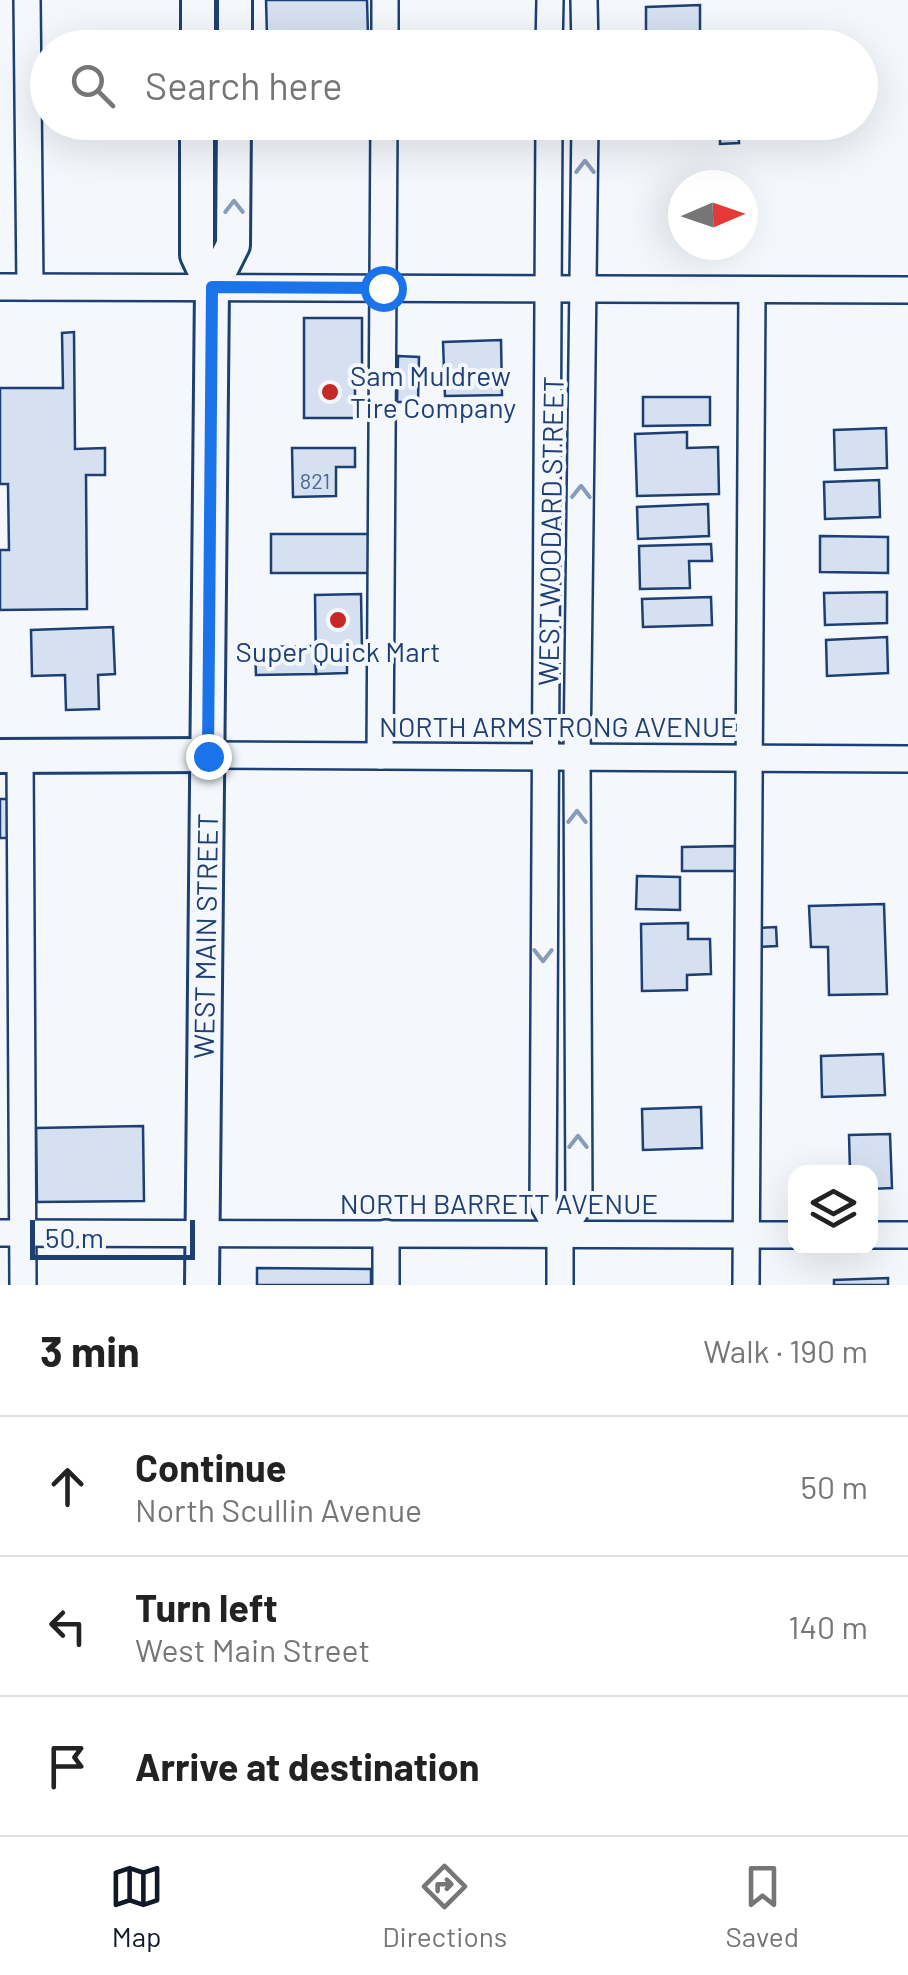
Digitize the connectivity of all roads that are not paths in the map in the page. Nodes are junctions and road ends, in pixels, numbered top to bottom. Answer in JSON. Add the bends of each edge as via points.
{"nodes":[{"id":1,"x":28,"y":0,"type":"edge"},
{"id":2,"x":198,"y":0,"type":"edge"},
{"id":3,"x":235,"y":0,"type":"edge"},
{"id":4,"x":385,"y":0,"type":"edge"},
{"id":5,"x":550,"y":0,"type":"edge"},
{"id":6,"x":584,"y":0,"type":"edge"},
{"id":7,"x":198,"y":30,"type":"edge"},
{"id":8,"x":235,"y":30,"type":"edge"},
{"id":9,"x":385,"y":30,"type":"edge"},
{"id":10,"x":550,"y":30,"type":"edge"},
{"id":11,"x":584,"y":30,"type":"edge"},
{"id":12,"x":198,"y":140,"type":"edge"},
{"id":13,"x":234,"y":140,"type":"edge"},
{"id":14,"x":384,"y":140,"type":"edge"},
{"id":15,"x":549,"y":140,"type":"edge"},
{"id":16,"x":585,"y":140,"type":"edge"},
{"id":17,"x":0,"y":287,"type":"edge"},
{"id":18,"x":30,"y":287,"type":"junction"},
{"id":19,"x":212,"y":287,"type":"junction"},
{"id":20,"x":383,"y":288,"type":"junction"},
{"id":21,"x":548,"y":289,"type":"junction"},
{"id":22,"x":585,"y":289,"type":"junction"},
{"id":23,"x":752,"y":290,"type":"junction"},
{"id":24,"x":908,"y":290,"type":"edge"},
{"id":25,"x":10,"y":756,"type":"edge"},
{"id":26,"x":208,"y":756,"type":"junction"},
{"id":27,"x":380,"y":756,"type":"junction"},
{"id":28,"x":543,"y":758,"type":"junction"},
{"id":29,"x":577,"y":758,"type":"junction"},
{"id":30,"x":750,"y":758,"type":"junction"},
{"id":31,"x":908,"y":760,"type":"edge"},
{"id":32,"x":203,"y":1232,"type":"junction"},
{"id":33,"x":11,"y":1233,"type":"edge"},
{"id":34,"x":386,"y":1234,"type":"junction"},
{"id":35,"x":560,"y":1234,"type":"junction"},
{"id":36,"x":746,"y":1234,"type":"junction"},
{"id":37,"x":788,"y":1235,"type":"edge"},
{"id":38,"x":878,"y":1235,"type":"edge"},
{"id":39,"x":908,"y":1235,"type":"edge"},
{"id":40,"x":22,"y":1285,"type":"edge"},
{"id":41,"x":202,"y":1285,"type":"edge"},
{"id":42,"x":386,"y":1285,"type":"edge"},
{"id":43,"x":560,"y":1285,"type":"edge"},
{"id":44,"x":746,"y":1285,"type":"edge"}],
"edges":[{"from":1,"to":18,"type":"street"},
{"from":2,"to":7,"type":"main road"},
{"from":3,"to":8,"type":"main road"},
{"from":4,"to":9,"type":"street"},
{"from":5,"to":10,"type":"street"},
{"from":6,"to":11,"type":"street"},
{"from":12,"to":19,"type":"main road","name":"WEST MAIN STREET","via":[[197,256]]},
{"from":19,"to":13,"type":"main road","name":"WEST MAIN STREET","one_way":true,"via":[[234,245]]},
{"from":14,"to":20,"type":"street"},
{"from":15,"to":21,"type":"street","name":"WEST WOODARD STREET"},
{"from":22,"to":16,"type":"street","name":"WEST WOODARD STREET","one_way":true},
{"from":17,"to":18,"type":"street"},
{"from":18,"to":19,"type":"street"},
{"from":19,"to":20,"type":"street"},
{"from":19,"to":26,"type":"main road","name":"WEST MAIN STREET"},
{"from":20,"to":21,"type":"street"},
{"from":20,"to":27,"type":"street"},
{"from":21,"to":22,"type":"street"},
{"from":21,"to":28,"type":"street","name":"WEST WOODARD STREET"},
{"from":22,"to":23,"type":"street"},
{"from":29,"to":22,"type":"street","name":"WEST WOODARD STREET","one_way":true},
{"from":23,"to":24,"type":"street"},
{"from":23,"to":30,"type":"street"},
{"from":25,"to":26,"type":"main road"},
{"from":25,"to":33,"type":"street"},
{"from":26,"to":27,"type":"street","name":"NORTH ARMSTRONG AVENUE"},
{"from":26,"to":32,"type":"main road","name":"WEST MAIN STREET"},
{"from":27,"to":28,"type":"street","name":"NORTH ARMSTRONG AVENUE"},
{"from":28,"to":29,"type":"street","name":"NORTH ARMSTRONG AVENUE"},
{"from":28,"to":35,"type":"street","name":"WEST WOODARD STREET","one_way":true,"via":[[543,1204]]},
{"from":29,"to":30,"type":"street","name":"NORTH ARMSTRONG AVENUE"},
{"from":35,"to":29,"type":"street","name":"WEST WOODARD STREET","one_way":true,"via":[[578,1206]]},
{"from":30,"to":31,"type":"street","name":"NORTH ARMSTRONG AVENUE"},
{"from":30,"to":36,"type":"street"},
{"from":32,"to":33,"type":"street","name":"NORTH BARRETT AVENUE"},
{"from":32,"to":34,"type":"street","name":"NORTH BARRETT AVENUE"},
{"from":32,"to":41,"type":"main road","name":"WEST MAIN STREET"},
{"from":33,"to":40,"type":"street"},
{"from":34,"to":35,"type":"street","name":"NORTH BARRETT AVENUE"},
{"from":34,"to":42,"type":"street"},
{"from":35,"to":36,"type":"street","name":"NORTH BARRETT AVENUE"},
{"from":35,"to":43,"type":"street","name":"WEST WOODARD STREET"},
{"from":36,"to":37,"type":"street","name":"NORTH BARRETT AVENUE"},
{"from":36,"to":44,"type":"street"},
{"from":38,"to":39,"type":"street"}]}
